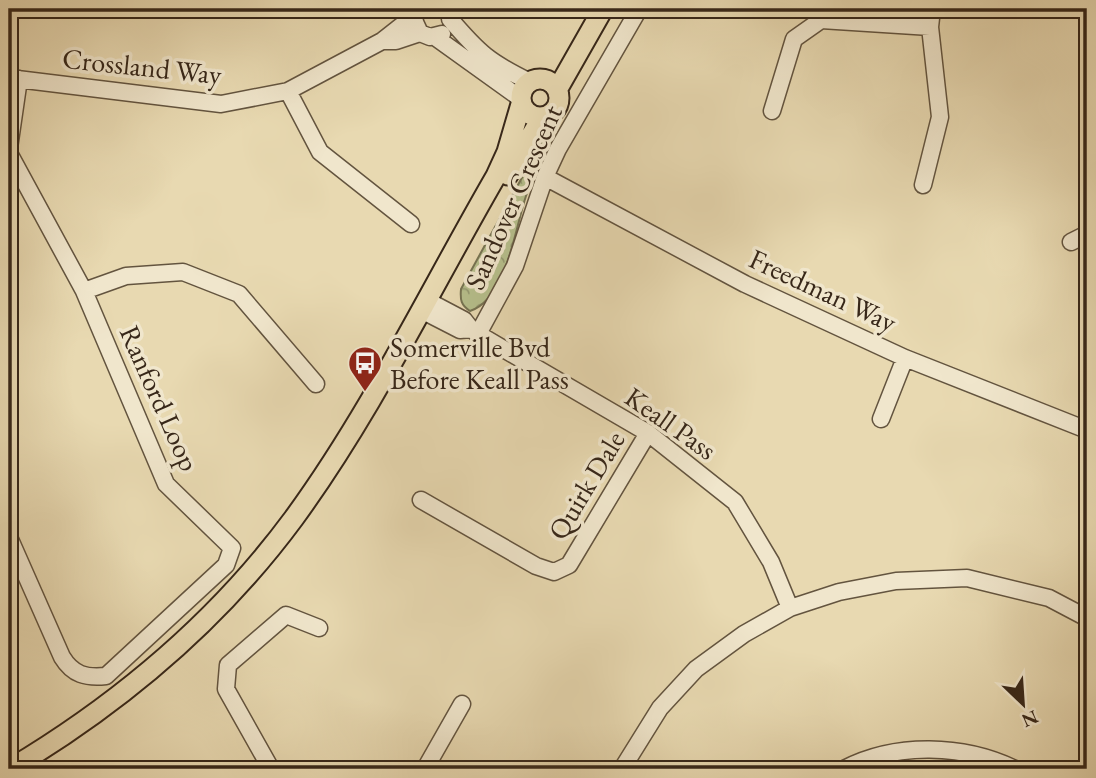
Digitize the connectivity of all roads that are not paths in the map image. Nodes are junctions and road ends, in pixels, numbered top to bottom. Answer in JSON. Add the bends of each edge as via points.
{"nodes":[{"id":1,"x":589,"y":9,"type":"edge"},
{"id":2,"x":603,"y":9,"type":"edge"},
{"id":3,"x":639,"y":9,"type":"edge"},
{"id":4,"x":932,"y":9,"type":"edge"},
{"id":5,"x":416,"y":12,"type":"edge"},
{"id":6,"x":448,"y":14,"type":"edge"},
{"id":7,"x":930,"y":27,"type":"junction"},
{"id":8,"x":428,"y":35,"type":"junction"},
{"id":9,"x":382,"y":41,"type":"junction"},
{"id":10,"x":14,"y":78,"type":"edge"},
{"id":11,"x":288,"y":90,"type":"junction"},
{"id":12,"x":534,"y":91,"type":"junction"},
{"id":13,"x":772,"y":111,"type":"dead end"},
{"id":14,"x":542,"y":117,"type":"junction"},
{"id":15,"x":9,"y":150,"type":"edge"},
{"id":16,"x":545,"y":177,"type":"junction"},
{"id":17,"x":922,"y":185,"type":"dead end"},
{"id":18,"x":411,"y":224,"type":"dead end"},
{"id":19,"x":1087,"y":234,"type":"edge"},
{"id":20,"x":1071,"y":242,"type":"dead end"},
{"id":21,"x":84,"y":291,"type":"junction"},
{"id":22,"x":428,"y":308,"type":"junction"},
{"id":23,"x":475,"y":332,"type":"junction"},
{"id":24,"x":905,"y":358,"type":"junction"},
{"id":25,"x":316,"y":384,"type":"dead end"},
{"id":26,"x":881,"y":419,"type":"dead end"},
{"id":27,"x":1087,"y":430,"type":"edge"},
{"id":28,"x":648,"y":433,"type":"junction"},
{"id":29,"x":421,"y":500,"type":"dead end"},
{"id":30,"x":9,"y":537,"type":"edge"},
{"id":31,"x":790,"y":608,"type":"junction"},
{"id":32,"x":1087,"y":618,"type":"edge"},
{"id":33,"x":319,"y":628,"type":"dead end"},
{"id":34,"x":462,"y":704,"type":"dead end"},
{"id":35,"x":10,"y":769,"type":"edge"},
{"id":36,"x":29,"y":769,"type":"edge"},
{"id":37,"x":271,"y":769,"type":"edge"},
{"id":38,"x":425,"y":769,"type":"edge"},
{"id":39,"x":622,"y":769,"type":"edge"},
{"id":40,"x":844,"y":769,"type":"edge"},
{"id":41,"x":1015,"y":769,"type":"edge"}],
"edges":[{"from":1,"to":12,"type":"main road","via":[[556,65]]},
{"from":2,"to":12,"type":"main road"},
{"from":3,"to":16,"type":"street","name":"Sandover Crescent"},
{"from":4,"to":7,"type":"street"},
{"from":5,"to":8,"type":"street","via":[[415,25]]},
{"from":5,"to":9,"type":"street","name":"Crossland Way"},
{"from":6,"to":8,"type":"street","via":[[447,29]]},
{"from":6,"to":12,"type":"street","via":[[477,51]]},
{"from":7,"to":13,"type":"street","via":[[821,20],[794,39]]},
{"from":7,"to":17,"type":"street","via":[[940,117]]},
{"from":8,"to":9,"type":"street","name":"Crossland Way"},
{"from":8,"to":12,"type":"street"},
{"from":9,"to":11,"type":"street","name":"Crossland Way"},
{"from":10,"to":11,"type":"street","name":"Crossland Way","via":[[221,104]]},
{"from":10,"to":15,"type":"street","name":"Ranford Loop"},
{"from":11,"to":18,"type":"street","via":[[320,152]]},
{"from":12,"to":14,"type":"main road","via":[[529,114]]},
{"from":12,"to":14,"type":"main road","via":[[559,96],[552,112]]},
{"from":12,"to":22,"type":"main road"},
{"from":14,"to":22,"type":"main road"},
{"from":15,"to":21,"type":"street","name":"Ranford Loop"},
{"from":16,"to":23,"type":"street","name":"Sandover Crescent","via":[[515,266]]},
{"from":16,"to":24,"type":"street","name":"Freedman Way","via":[[745,284]]},
{"from":19,"to":20,"type":"street"},
{"from":21,"to":25,"type":"street","via":[[126,276],[183,272],[239,294]]},
{"from":21,"to":30,"type":"street","name":"Ranford Loop","via":[[166,484],[232,548],[226,565],[106,676],[87,678],[69,668],[62,657]]},
{"from":22,"to":23,"type":"street","name":"Keall Pass","via":[[464,320]]},
{"from":22,"to":35,"type":"main road","via":[[293,518],[225,600],[120,695]]},
{"from":22,"to":36,"type":"main road","via":[[372,419],[276,557],[215,625],[153,681],[72,743]]},
{"from":23,"to":28,"type":"street","name":"Keall Pass"},
{"from":24,"to":26,"type":"street"},
{"from":24,"to":27,"type":"street","name":"Freedman Way"},
{"from":28,"to":29,"type":"street","name":"Quirk Dale","via":[[569,565],[554,572]]},
{"from":28,"to":31,"type":"street","name":"Keall Pass","via":[[735,502],[771,562]]},
{"from":31,"to":32,"type":"street","via":[[896,581],[967,578],[1049,598]]},
{"from":31,"to":39,"type":"street","via":[[696,669],[660,708]]},
{"from":33,"to":37,"type":"street","via":[[286,615],[228,665],[226,689]]},
{"from":34,"to":38,"type":"street"},
{"from":40,"to":41,"type":"street","via":[[888,753],[933,749],[972,753]]}]}
